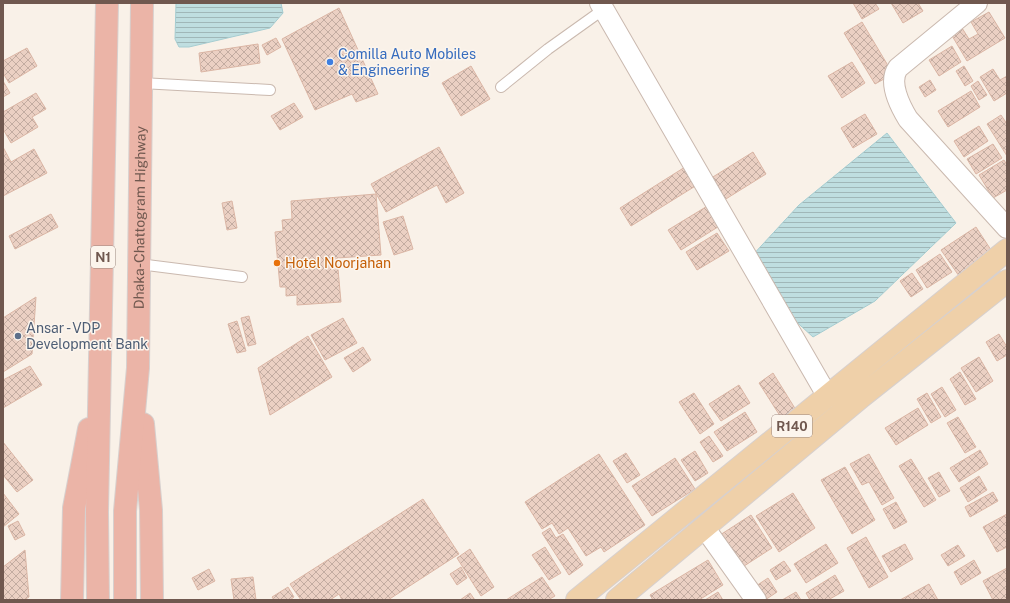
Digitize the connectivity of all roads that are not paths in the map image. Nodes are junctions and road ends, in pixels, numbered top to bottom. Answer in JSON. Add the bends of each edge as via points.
{"nodes":[{"id":1,"x":106,"y":3,"type":"edge"},
{"id":2,"x":142,"y":3,"type":"edge"},
{"id":3,"x":977,"y":3,"type":"edge"},
{"id":4,"x":602,"y":6,"type":"edge"},
{"id":5,"x":141,"y":83,"type":"junction"},
{"id":6,"x":501,"y":87,"type":"dead end"},
{"id":7,"x":270,"y":90,"type":"dead end"},
{"id":8,"x":1007,"y":228,"type":"edge"},
{"id":9,"x":1007,"y":250,"type":"edge"},
{"id":10,"x":139,"y":264,"type":"junction"},
{"id":11,"x":242,"y":277,"type":"dead end"},
{"id":12,"x":1007,"y":281,"type":"edge"},
{"id":13,"x":138,"y":368,"type":"junction"},
{"id":14,"x":101,"y":369,"type":"junction"},
{"id":15,"x":828,"y":397,"type":"junction"},
{"id":16,"x":704,"y":527,"type":"junction"},
{"id":17,"x":72,"y":600,"type":"edge"},
{"id":18,"x":98,"y":600,"type":"edge"},
{"id":19,"x":125,"y":600,"type":"edge"},
{"id":20,"x":152,"y":600,"type":"edge"},
{"id":21,"x":577,"y":600,"type":"edge"},
{"id":22,"x":617,"y":600,"type":"edge"},
{"id":23,"x":756,"y":600,"type":"edge"}],
"edges":[{"from":1,"to":14,"type":"highway","number":"N1"},
{"from":2,"to":5,"type":"highway","name":"Dhaka-Chattogram Highway"},
{"from":3,"to":8,"type":"street","via":[[898,68],[894,79],[902,108],[908,119]]},
{"from":4,"to":6,"type":"lane"},
{"from":4,"to":15,"type":"street"},
{"from":5,"to":7,"type":"lane"},
{"from":5,"to":10,"type":"highway","name":"Dhaka-Chattogram Highway"},
{"from":9,"to":15,"type":"main road","number":"R140"},
{"from":10,"to":11,"type":"lane"},
{"from":10,"to":13,"type":"highway","name":"Dhaka-Chattogram Highway"},
{"from":12,"to":16,"type":"main road","number":"R140","via":[[862,396]]},
{"from":13,"to":19,"type":"highway","name":"Dhaka-Chattogram Highway","via":[[126,511]]},
{"from":13,"to":20,"type":"highway","via":[[151,510]]},
{"from":14,"to":17,"type":"highway","number":"N1","via":[[74,508]]},
{"from":14,"to":18,"type":"highway","number":"N1"},
{"from":15,"to":21,"type":"main road","number":"R140"},
{"from":16,"to":22,"type":"main road","number":"R140"},
{"from":16,"to":23,"type":"street"}]}
